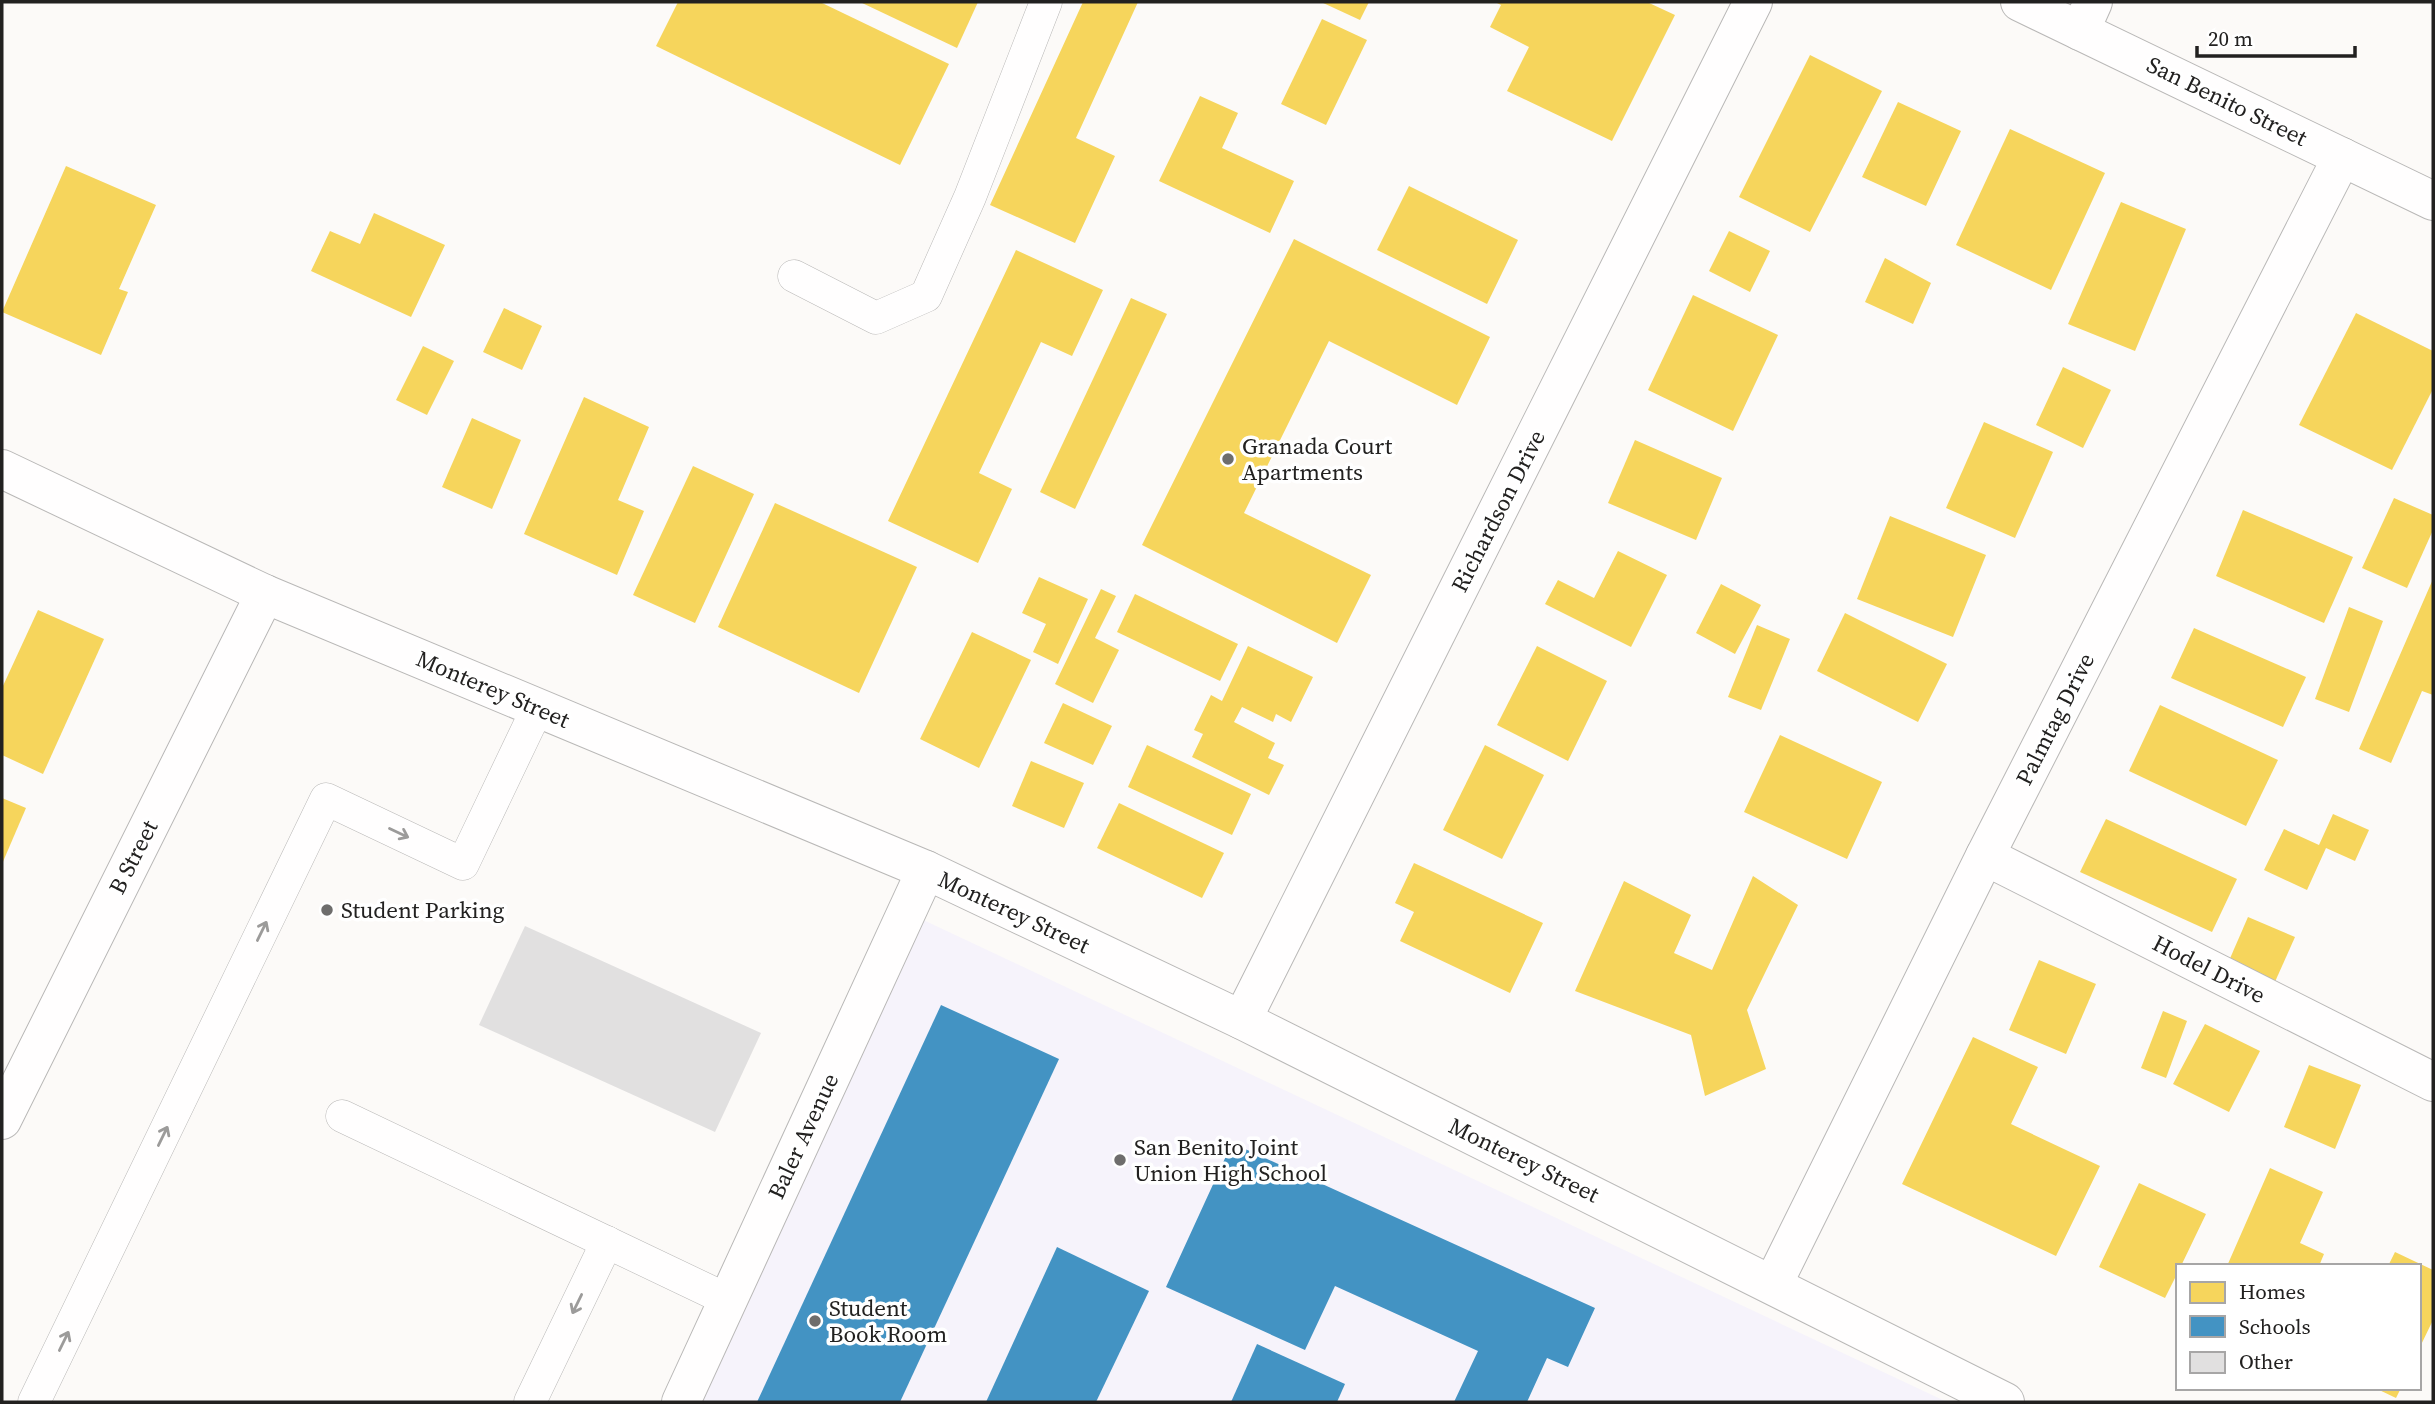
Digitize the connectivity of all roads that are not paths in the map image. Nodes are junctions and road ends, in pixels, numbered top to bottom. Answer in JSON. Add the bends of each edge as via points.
{"nodes":[{"id":1,"x":1046,"y":2,"type":"edge"},
{"id":2,"x":1754,"y":2,"type":"edge"},
{"id":3,"x":2020,"y":2,"type":"edge"},
{"id":4,"x":2087,"y":16,"type":"edge"},
{"id":5,"x":2342,"y":157,"type":"junction"},
{"id":6,"x":2433,"y":201,"type":"edge"},
{"id":7,"x":794,"y":276,"type":"dead end"},
{"id":8,"x":2,"y":468,"type":"edge"},
{"id":9,"x":265,"y":594,"type":"junction"},
{"id":10,"x":538,"y":707,"type":"junction"},
{"id":11,"x":1985,"y":856,"type":"junction"},
{"id":12,"x":926,"y":870,"type":"junction"},
{"id":13,"x":1242,"y":1020,"type":"junction"},
{"id":14,"x":2433,"y":1082,"type":"edge"},
{"id":15,"x":342,"y":1116,"type":"dead end"},
{"id":16,"x":2,"y":1121,"type":"edge"},
{"id":17,"x":607,"y":1242,"type":"junction"},
{"id":18,"x":1773,"y":1284,"type":"junction"},
{"id":19,"x":728,"y":1300,"type":"junction"},
{"id":20,"x":34,"y":1402,"type":"edge"},
{"id":21,"x":530,"y":1402,"type":"edge"},
{"id":22,"x":681,"y":1402,"type":"edge"},
{"id":23,"x":2006,"y":1402,"type":"edge"}],
"edges":[{"from":1,"to":7,"type":"lane","via":[[926,296],[876,318]]},
{"from":2,"to":13,"type":"street","name":"Richardson Drive"},
{"from":3,"to":4,"type":"street","name":"San Benito Street"},
{"from":4,"to":5,"type":"street","name":"San Benito Street"},
{"from":5,"to":6,"type":"street","name":"San Benito Street"},
{"from":5,"to":11,"type":"street","name":"Palmtag Drive"},
{"from":8,"to":9,"type":"street","name":"Monterey Street"},
{"from":9,"to":10,"type":"street","name":"Monterey Street"},
{"from":9,"to":16,"type":"street","name":"B Street"},
{"from":10,"to":12,"type":"street","name":"Monterey Street"},
{"from":20,"to":10,"type":"lane","one_way":true,"via":[[326,799],[463,864]]},
{"from":11,"to":14,"type":"street","name":"Hodel Drive"},
{"from":11,"to":18,"type":"street","name":"Palmtag Drive"},
{"from":12,"to":13,"type":"street","name":"Monterey Street"},
{"from":12,"to":19,"type":"street","name":"Baler Avenue"},
{"from":13,"to":18,"type":"street","name":"Monterey Street"},
{"from":15,"to":17,"type":"lane"},
{"from":17,"to":19,"type":"lane"},
{"from":17,"to":21,"type":"lane","one_way":true},
{"from":18,"to":23,"type":"street","name":"Monterey Street"},
{"from":19,"to":22,"type":"street","name":"Baler Avenue"}]}
